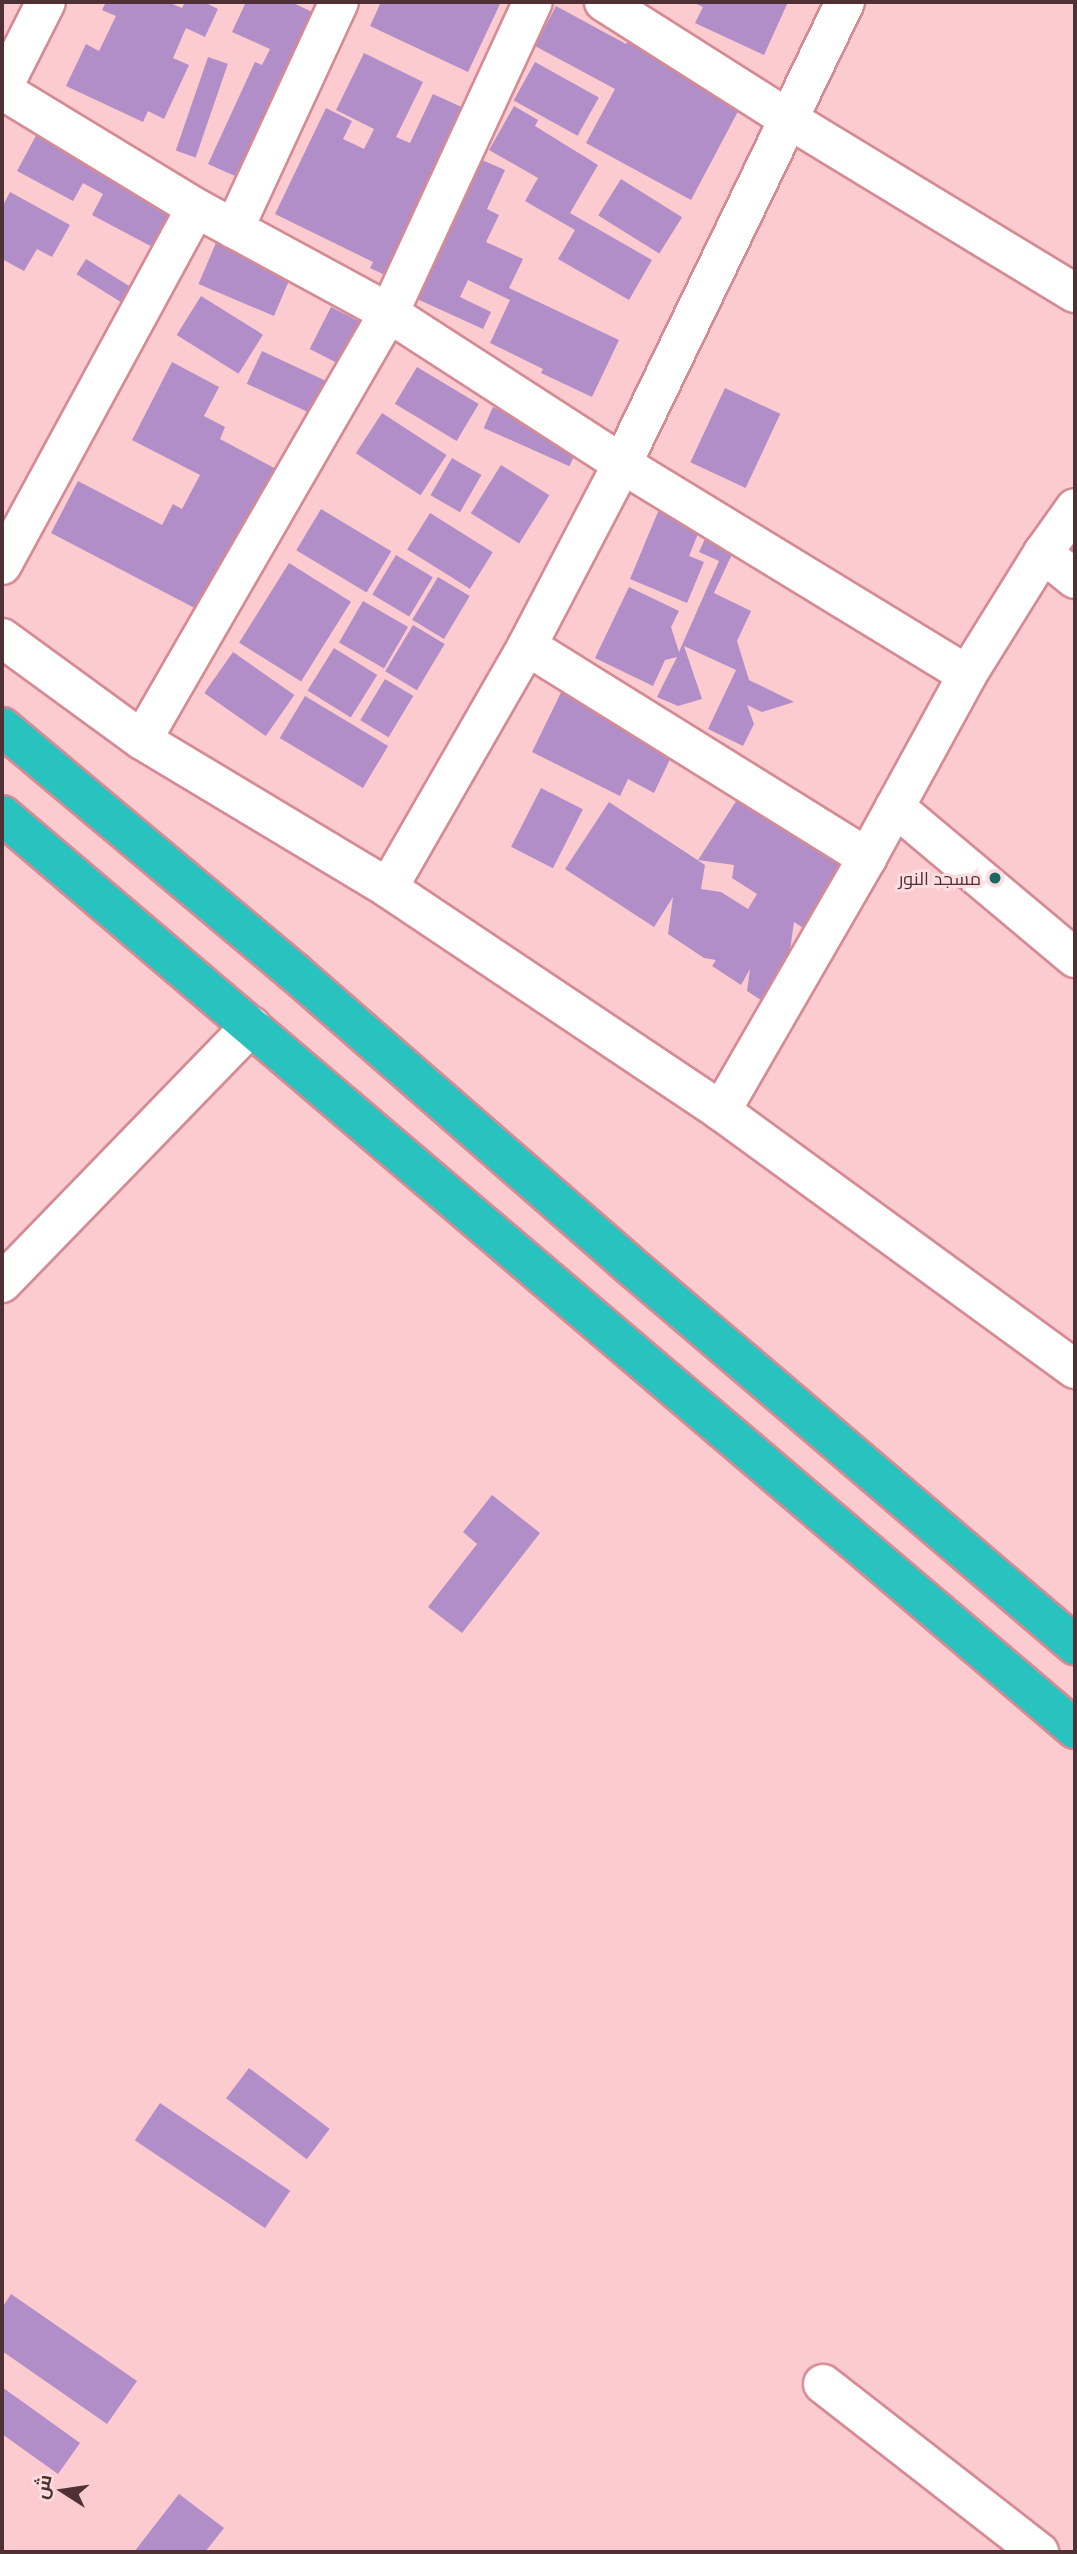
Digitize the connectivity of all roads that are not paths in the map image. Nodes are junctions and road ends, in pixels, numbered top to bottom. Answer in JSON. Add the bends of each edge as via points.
{"nodes":[{"id":1,"x":340,"y":2,"type":"edge"},
{"id":2,"x":533,"y":2,"type":"edge"},
{"id":3,"x":604,"y":2,"type":"edge"},
{"id":4,"x":845,"y":2,"type":"edge"},
{"id":5,"x":26,"y":20,"type":"edge"},
{"id":6,"x":2,"y":90,"type":"edge"},
{"id":7,"x":790,"y":120,"type":"junction"},
{"id":8,"x":196,"y":208,"type":"junction"},
{"id":9,"x":234,"y":229,"type":"junction"},
{"id":10,"x":1075,"y":293,"type":"edge"},
{"id":11,"x":389,"y":313,"type":"junction"},
{"id":12,"x":622,"y":464,"type":"junction"},
{"id":13,"x":1075,"y":508,"type":"edge"},
{"id":14,"x":1043,"y":553,"type":"junction"},
{"id":15,"x":2,"y":565,"type":"edge"},
{"id":16,"x":1075,"y":579,"type":"edge"},
{"id":17,"x":2,"y":638,"type":"edge"},
{"id":18,"x":527,"y":646,"type":"junction"},
{"id":19,"x":967,"y":675,"type":"junction"},
{"id":20,"x":2,"y":727,"type":"edge"},
{"id":21,"x":142,"y":740,"type":"junction"},
{"id":22,"x":895,"y":807,"type":"junction"},
{"id":23,"x":2,"y":815,"type":"edge"},
{"id":24,"x":867,"y":858,"type":"junction"},
{"id":25,"x":388,"y":888,"type":"junction"},
{"id":26,"x":1075,"y":958,"type":"edge"},
{"id":27,"x":251,"y":1026,"type":"junction"},
{"id":28,"x":721,"y":1111,"type":"junction"},
{"id":29,"x":2,"y":1283,"type":"edge"},
{"id":30,"x":1075,"y":1369,"type":"edge"},
{"id":31,"x":1075,"y":1645,"type":"edge"},
{"id":32,"x":1075,"y":1728,"type":"edge"},
{"id":33,"x":823,"y":2384,"type":"dead end"},
{"id":34,"x":1039,"y":2552,"type":"edge"}],
"edges":[{"from":1,"to":9,"type":"street"},
{"from":2,"to":11,"type":"street"},
{"from":3,"to":7,"type":"street"},
{"from":4,"to":7,"type":"street"},
{"from":5,"to":6,"type":"street"},
{"from":6,"to":8,"type":"street"},
{"from":7,"to":10,"type":"street"},
{"from":7,"to":12,"type":"street"},
{"from":8,"to":9,"type":"street"},
{"from":8,"to":15,"type":"street"},
{"from":9,"to":11,"type":"street"},
{"from":11,"to":12,"type":"street"},
{"from":11,"to":21,"type":"street"},
{"from":12,"to":18,"type":"street"},
{"from":12,"to":19,"type":"street"},
{"from":13,"to":14,"type":"street"},
{"from":14,"to":16,"type":"street"},
{"from":14,"to":19,"type":"street"},
{"from":17,"to":21,"type":"street"},
{"from":18,"to":24,"type":"street"},
{"from":18,"to":25,"type":"street"},
{"from":19,"to":22,"type":"street"},
{"from":20,"to":31,"type":"highway"},
{"from":21,"to":25,"type":"street"},
{"from":22,"to":24,"type":"street"},
{"from":22,"to":26,"type":"street"},
{"from":23,"to":27,"type":"highway"},
{"from":24,"to":28,"type":"street"},
{"from":25,"to":28,"type":"street"},
{"from":27,"to":29,"type":"street"},
{"from":27,"to":32,"type":"highway"},
{"from":28,"to":30,"type":"street"},
{"from":33,"to":34,"type":"street"}]}
